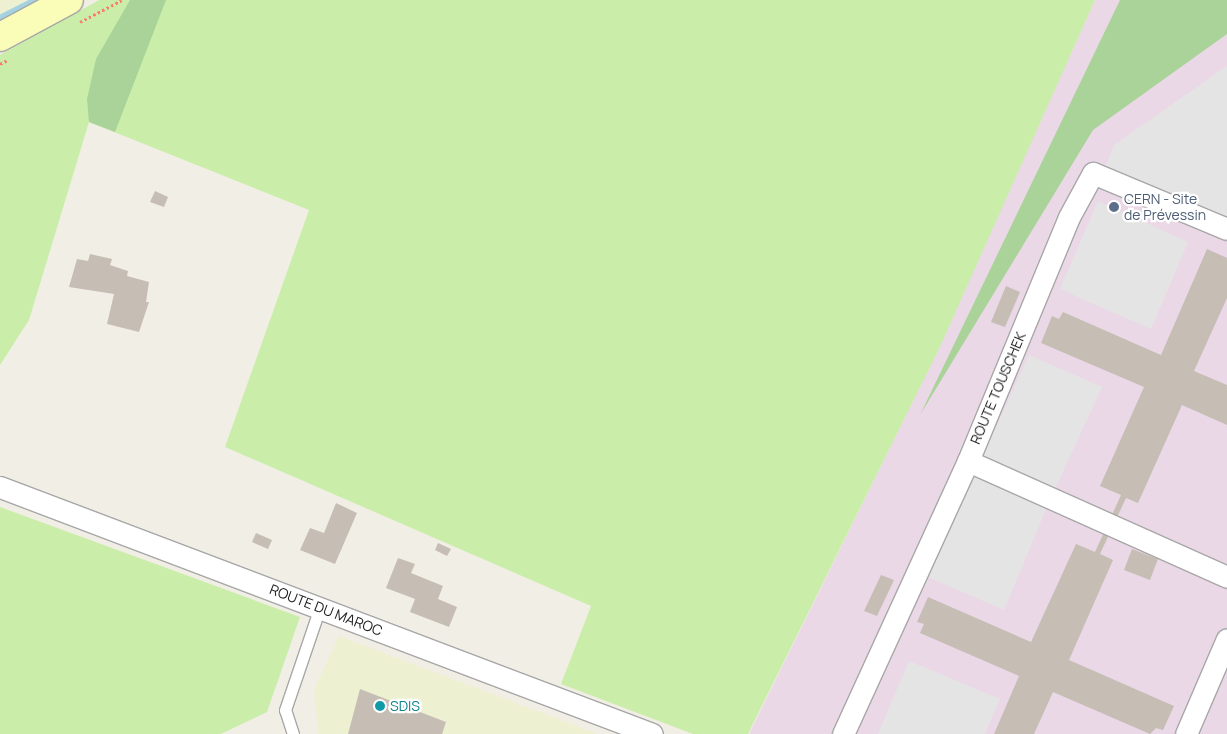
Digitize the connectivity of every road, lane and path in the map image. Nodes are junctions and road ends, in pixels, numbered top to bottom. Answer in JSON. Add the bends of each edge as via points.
{"nodes":[{"id":1,"x":69,"y":0,"type":"edge"},
{"id":2,"x":0,"y":37,"type":"edge"},
{"id":3,"x":1227,"y":229,"type":"edge"},
{"id":4,"x":968,"y":461,"type":"junction"},
{"id":5,"x":0,"y":487,"type":"edge"},
{"id":6,"x":1227,"y":577,"type":"edge"},
{"id":7,"x":320,"y":607,"type":"junction"},
{"id":8,"x":1227,"y":639,"type":"edge"},
{"id":9,"x":293,"y":734,"type":"edge"},
{"id":10,"x":652,"y":734,"type":"edge"},
{"id":11,"x":843,"y":734,"type":"edge"},
{"id":12,"x":1186,"y":734,"type":"edge"}],
"edges":[{"from":1,"to":2,"type":"main road"},
{"from":3,"to":4,"type":"street","name":"ROUTE TOUSCHEK","via":[[1093,173],[1069,217]]},
{"from":4,"to":6,"type":"street"},
{"from":4,"to":11,"type":"street","name":"ROUTE TOUSCHEK"},
{"from":5,"to":7,"type":"street","name":"ROUTE DU MAROC"},
{"from":7,"to":9,"type":"lane","via":[[285,710]]},
{"from":7,"to":10,"type":"street","name":"ROUTE DU MAROC"},
{"from":8,"to":12,"type":"street"}]}
